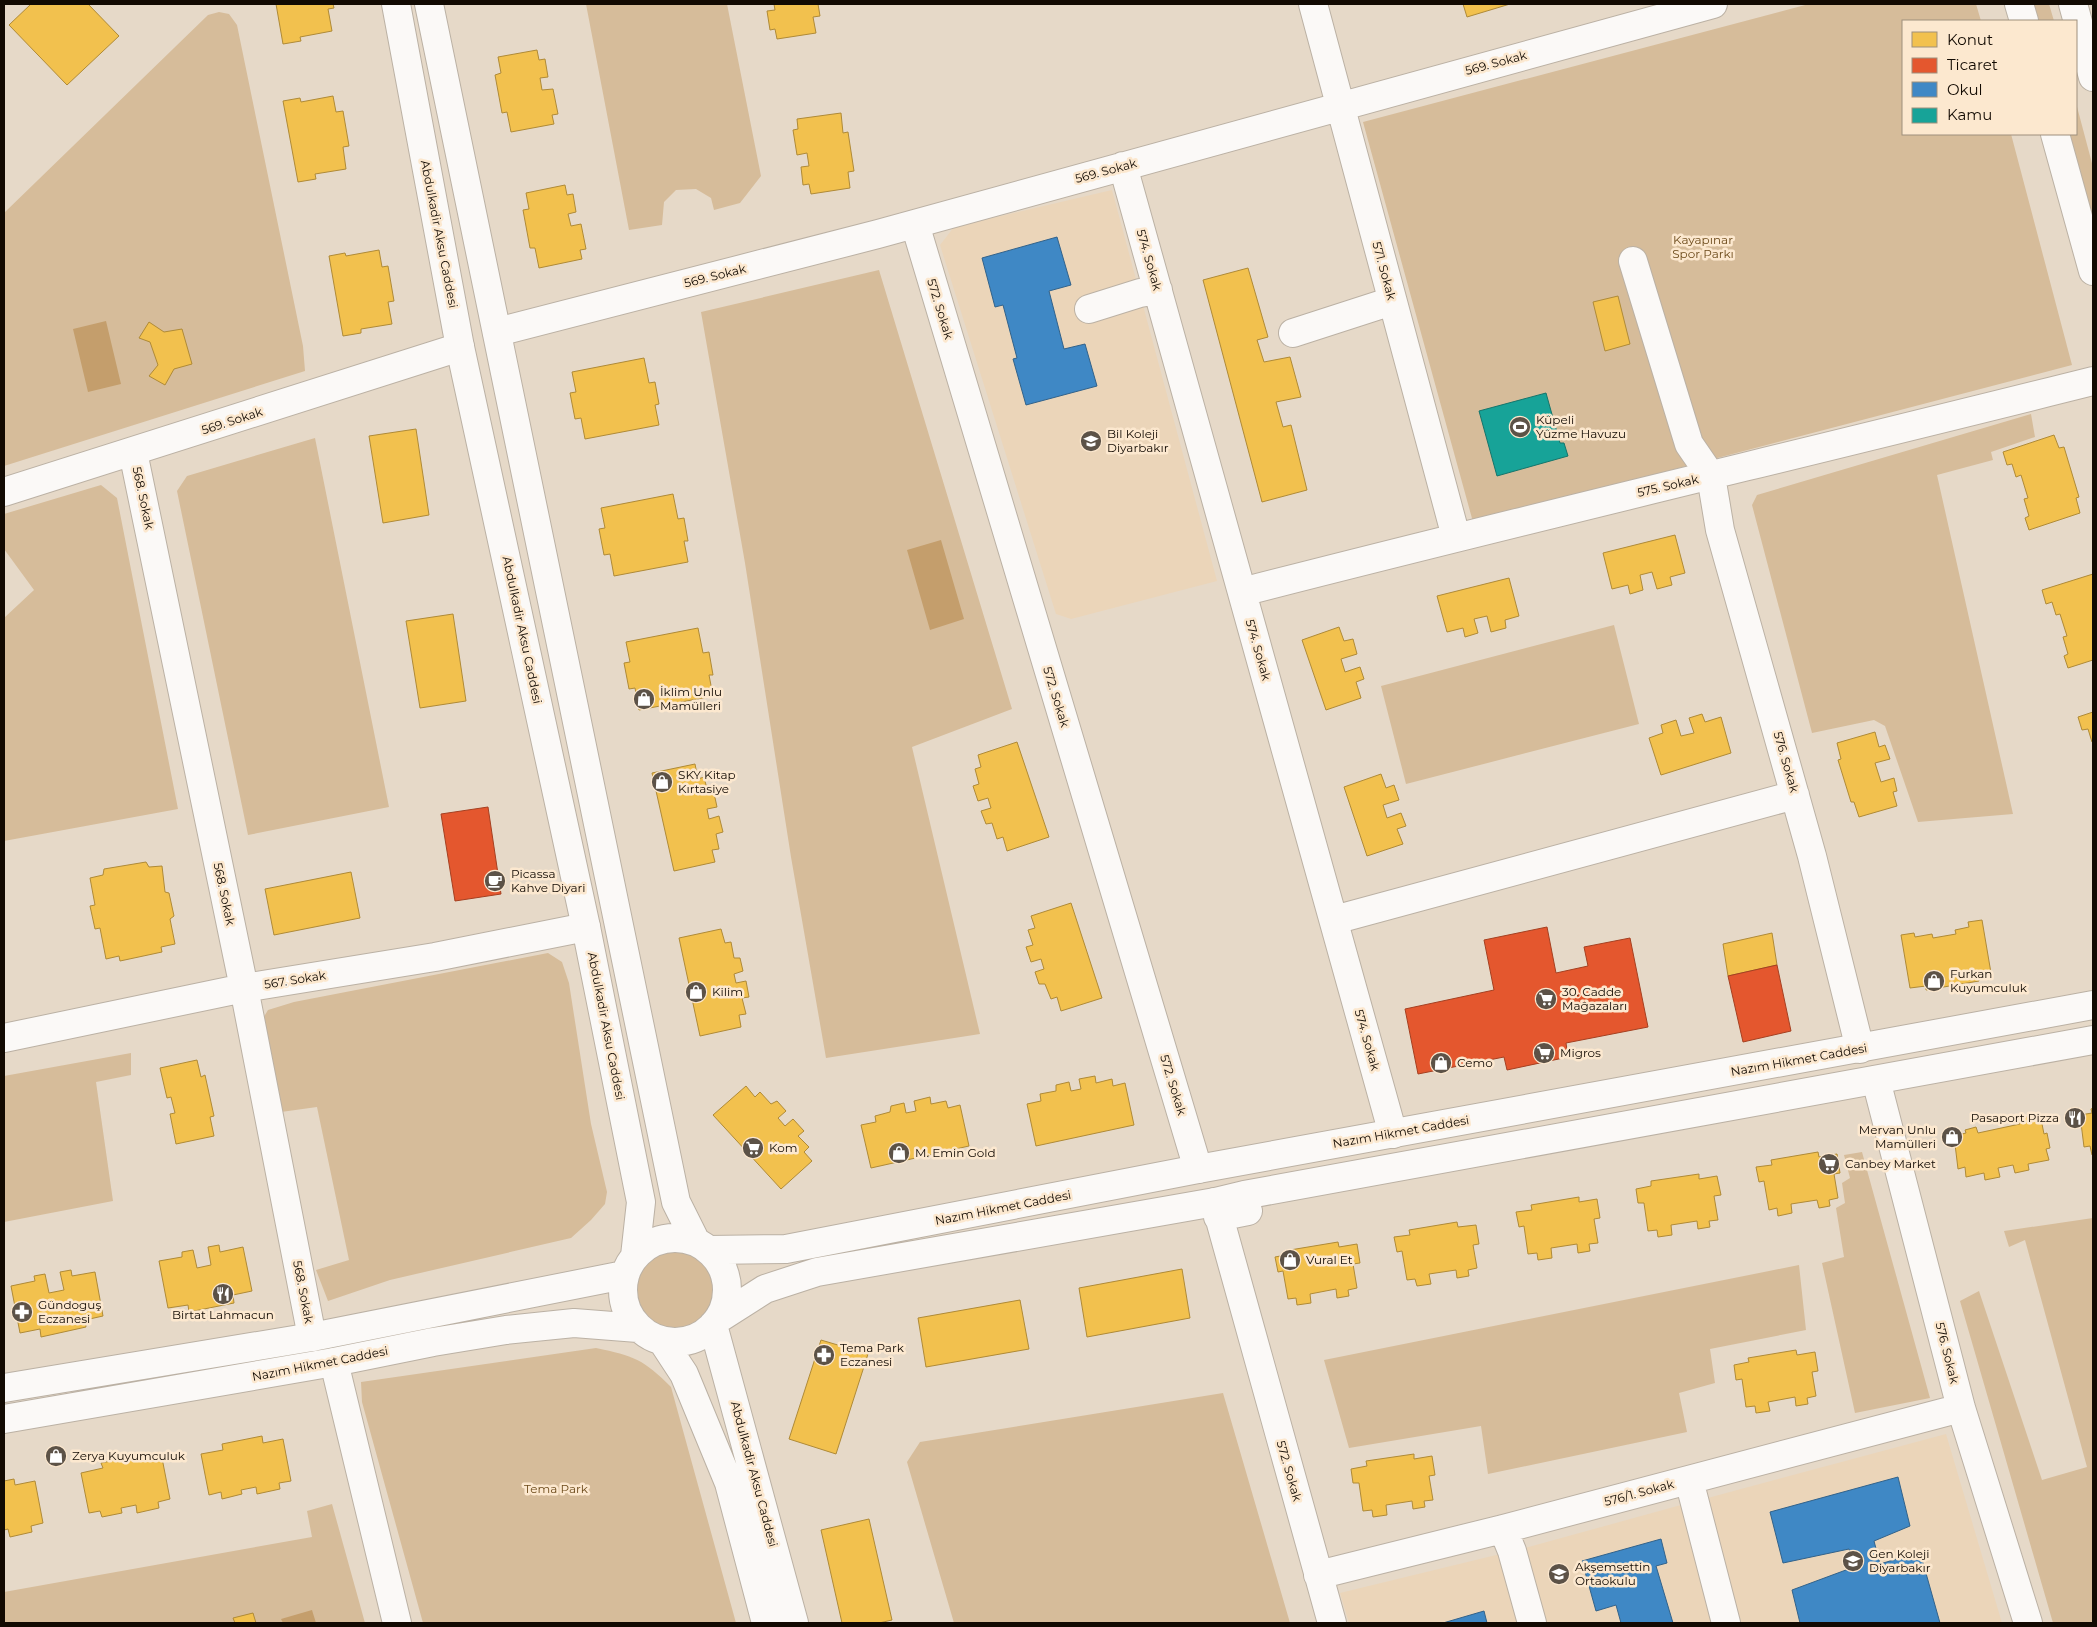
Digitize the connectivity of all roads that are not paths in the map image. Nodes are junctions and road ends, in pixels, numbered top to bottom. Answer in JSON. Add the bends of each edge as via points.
{"nodes":[{"id":1,"x":396,"y":4,"type":"edge"},
{"id":2,"x":429,"y":4,"type":"edge"},
{"id":3,"x":1313,"y":4,"type":"edge"},
{"id":4,"x":1713,"y":4,"type":"edge"},
{"id":5,"x":2019,"y":4,"type":"edge"},
{"id":6,"x":2073,"y":4,"type":"edge"},
{"id":7,"x":2024,"y":20,"type":"edge"},
{"id":8,"x":2093,"y":77,"type":"edge"},
{"id":9,"x":1339,"y":106,"type":"junction"},
{"id":10,"x":2055,"y":135,"type":"edge"},
{"id":11,"x":1123,"y":166,"type":"junction"},
{"id":12,"x":915,"y":224,"type":"junction"},
{"id":13,"x":1633,"y":261,"type":"dead end"},
{"id":14,"x":2093,"y":270,"type":"edge"},
{"id":15,"x":1158,"y":290,"type":"junction"},
{"id":16,"x":1392,"y":301,"type":"junction"},
{"id":17,"x":1089,"y":309,"type":"dead end"},
{"id":18,"x":497,"y":332,"type":"junction"},
{"id":19,"x":1293,"y":333,"type":"dead end"},
{"id":20,"x":460,"y":347,"type":"junction"},
{"id":21,"x":2093,"y":381,"type":"edge"},
{"id":22,"x":133,"y":452,"type":"junction"},
{"id":23,"x":1711,"y":476,"type":"junction"},
{"id":24,"x":4,"y":492,"type":"edge"},
{"id":25,"x":1456,"y":537,"type":"junction"},
{"id":26,"x":1242,"y":592,"type":"junction"},
{"id":27,"x":1795,"y":795,"type":"junction"},
{"id":28,"x":1334,"y":920,"type":"junction"},
{"id":29,"x":586,"y":927,"type":"junction"},
{"id":30,"x":244,"y":988,"type":"junction"},
{"id":31,"x":2093,"y":1005,"type":"edge"},
{"id":32,"x":4,"y":1038,"type":"edge"},
{"id":33,"x":2093,"y":1040,"type":"edge"},
{"id":34,"x":1860,"y":1049,"type":"junction"},
{"id":35,"x":1876,"y":1080,"type":"junction"},
{"id":36,"x":1393,"y":1134,"type":"junction"},
{"id":37,"x":1198,"y":1169,"type":"junction"},
{"id":38,"x":1217,"y":1209,"type":"junction"},
{"id":39,"x":1248,"y":1211,"type":"dead end"},
{"id":40,"x":702,"y":1246,"type":"junction"},
{"id":41,"x":630,"y":1265,"type":"junction"},
{"id":42,"x":716,"y":1322,"type":"junction"},
{"id":43,"x":638,"y":1328,"type":"junction"},
{"id":44,"x":312,"y":1337,"type":"junction"},
{"id":45,"x":663,"y":1342,"type":"junction"},
{"id":46,"x":334,"y":1362,"type":"junction"},
{"id":47,"x":4,"y":1388,"type":"edge"},
{"id":48,"x":1961,"y":1408,"type":"junction"},
{"id":49,"x":4,"y":1419,"type":"edge"},
{"id":50,"x":1689,"y":1480,"type":"junction"},
{"id":51,"x":1503,"y":1529,"type":"junction"},
{"id":52,"x":1318,"y":1575,"type":"junction"},
{"id":53,"x":397,"y":1623,"type":"edge"},
{"id":54,"x":766,"y":1623,"type":"edge"},
{"id":55,"x":794,"y":1623,"type":"edge"},
{"id":56,"x":1332,"y":1623,"type":"edge"},
{"id":57,"x":1532,"y":1623,"type":"edge"},
{"id":58,"x":1726,"y":1623,"type":"edge"},
{"id":59,"x":2028,"y":1623,"type":"edge"}],
"edges":[{"from":1,"to":20,"type":"street","name":"Abdulkadir Aksu Caddesi"},
{"from":2,"to":18,"type":"street"},
{"from":3,"to":9,"type":"street","name":"571. Sokak"},
{"from":4,"to":9,"type":"street","name":"569. Sokak"},
{"from":5,"to":7,"type":"street"},
{"from":6,"to":8,"type":"street"},
{"from":9,"to":11,"type":"street","name":"569. Sokak"},
{"from":9,"to":16,"type":"street","name":"571. Sokak"},
{"from":10,"to":14,"type":"street"},
{"from":11,"to":12,"type":"street","name":"569. Sokak"},
{"from":11,"to":15,"type":"street","name":"574. Sokak"},
{"from":12,"to":18,"type":"street","name":"569. Sokak"},
{"from":12,"to":37,"type":"street","name":"572. Sokak"},
{"from":13,"to":23,"type":"street","via":[[1689,444]]},
{"from":15,"to":17,"type":"street"},
{"from":15,"to":26,"type":"street","name":"574. Sokak"},
{"from":16,"to":19,"type":"street"},
{"from":16,"to":25,"type":"street","name":"571. Sokak"},
{"from":18,"to":40,"type":"street","via":[[676,1202]]},
{"from":20,"to":22,"type":"street","name":"569. Sokak"},
{"from":20,"to":29,"type":"street","name":"Abdulkadir Aksu Caddesi"},
{"from":21,"to":23,"type":"street","name":"575. Sokak"},
{"from":22,"to":24,"type":"street","name":"569. Sokak"},
{"from":22,"to":30,"type":"street","name":"568. Sokak"},
{"from":23,"to":25,"type":"street","name":"575. Sokak"},
{"from":23,"to":27,"type":"street","name":"576. Sokak","via":[[1720,530]]},
{"from":25,"to":26,"type":"street","name":"575. Sokak"},
{"from":26,"to":28,"type":"street","name":"574. Sokak"},
{"from":27,"to":28,"type":"street"},
{"from":27,"to":34,"type":"street","name":"576. Sokak"},
{"from":28,"to":36,"type":"street","name":"574. Sokak"},
{"from":29,"to":30,"type":"street","name":"567. Sokak","via":[[434,957]]},
{"from":29,"to":41,"type":"street","name":"Abdulkadir Aksu Caddesi","via":[[641,1202]]},
{"from":30,"to":32,"type":"street","name":"567. Sokak"},
{"from":30,"to":44,"type":"street","name":"568. Sokak"},
{"from":31,"to":34,"type":"street","name":"Nazım Hikmet Caddesi"},
{"from":33,"to":35,"type":"street"},
{"from":34,"to":36,"type":"street","name":"Nazım Hikmet Caddesi"},
{"from":35,"to":38,"type":"street"},
{"from":35,"to":48,"type":"street","name":"576. Sokak"},
{"from":36,"to":37,"type":"street","name":"Nazım Hikmet Caddesi"},
{"from":37,"to":40,"type":"street","name":"Nazım Hikmet Caddesi","via":[[786,1249]]},
{"from":38,"to":39,"type":"street"},
{"from":38,"to":42,"type":"street","via":[[817,1272],[765,1288]]},
{"from":38,"to":52,"type":"street","name":"572. Sokak"},
{"from":40,"to":41,"type":"street","via":[[680,1238],[663,1239],[648,1245]]},
{"from":40,"to":42,"type":"street","via":[[718,1261],[725,1275],[725,1305]]},
{"from":41,"to":43,"type":"street","via":[[622,1294],[626,1313]]},
{"from":41,"to":44,"type":"street"},
{"from":42,"to":45,"type":"street","via":[[699,1337],[682,1342]]},
{"from":42,"to":55,"type":"street","name":"Abdulkadir Aksu Caddesi"},
{"from":43,"to":45,"type":"street"},
{"from":43,"to":46,"type":"street","name":"Nazım Hikmet Caddesi","via":[[574,1323],[515,1329]]},
{"from":44,"to":47,"type":"street"},
{"from":45,"to":54,"type":"street","via":[[684,1374],[729,1483]]},
{"from":46,"to":49,"type":"street","name":"Nazım Hikmet Caddesi"},
{"from":46,"to":53,"type":"street"},
{"from":48,"to":50,"type":"street","name":"576/1. Sokak"},
{"from":48,"to":59,"type":"street","name":"576. Sokak"},
{"from":50,"to":51,"type":"street","name":"576/1. Sokak"},
{"from":50,"to":58,"type":"street"},
{"from":51,"to":52,"type":"street","name":"576/1. Sokak"},
{"from":51,"to":57,"type":"street"},
{"from":52,"to":56,"type":"street","name":"572. Sokak"}]}
